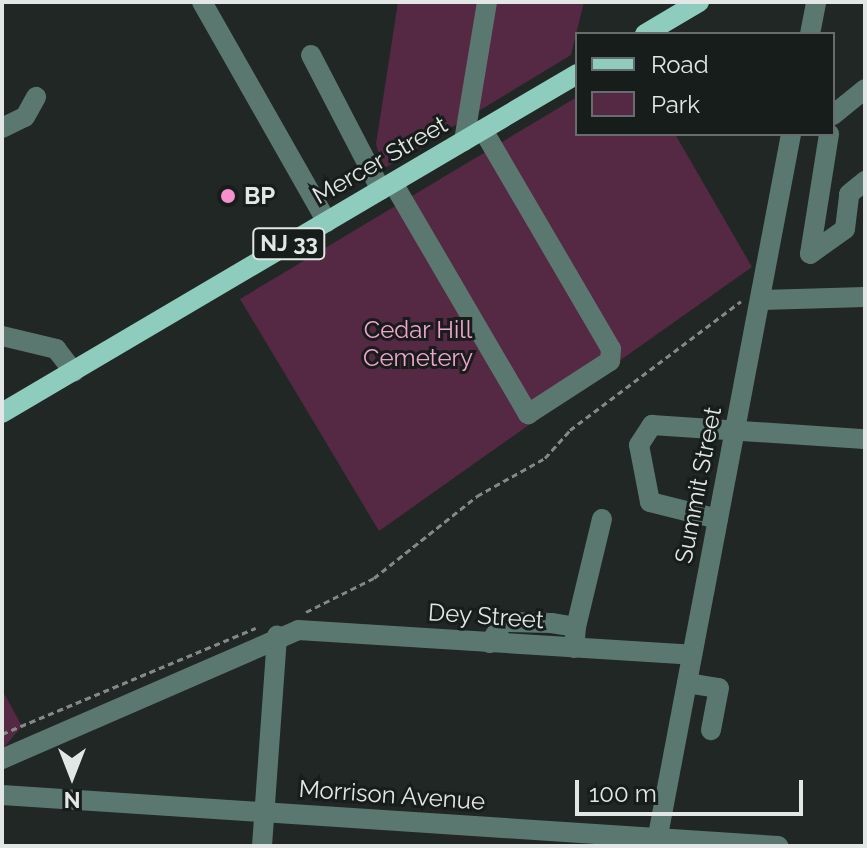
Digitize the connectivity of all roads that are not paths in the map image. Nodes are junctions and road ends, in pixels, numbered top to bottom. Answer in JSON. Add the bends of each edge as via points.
{"nodes":[{"id":1,"x":202,"y":2,"type":"edge"},
{"id":2,"x":487,"y":2,"type":"edge"},
{"id":3,"x":699,"y":2,"type":"edge"},
{"id":4,"x":816,"y":2,"type":"edge"},
{"id":5,"x":648,"y":32,"type":"edge"},
{"id":6,"x":810,"y":32,"type":"edge"},
{"id":7,"x":311,"y":55,"type":"dead end"},
{"id":8,"x":575,"y":75,"type":"edge"},
{"id":9,"x":865,"y":89,"type":"edge"},
{"id":10,"x":36,"y":97,"type":"dead end"},
{"id":11,"x":835,"y":113,"type":"edge"},
{"id":12,"x":2,"y":128,"type":"edge"},
{"id":13,"x":483,"y":130,"type":"junction"},
{"id":14,"x":791,"y":136,"type":"edge"},
{"id":15,"x":829,"y":136,"type":"edge"},
{"id":16,"x":464,"y":141,"type":"junction"},
{"id":17,"x":865,"y":181,"type":"edge"},
{"id":18,"x":387,"y":187,"type":"junction"},
{"id":19,"x":327,"y":222,"type":"junction"},
{"id":20,"x":761,"y":294,"type":"junction"},
{"id":21,"x":865,"y":297,"type":"edge"},
{"id":22,"x":2,"y":336,"type":"edge"},
{"id":23,"x":74,"y":372,"type":"junction"},
{"id":24,"x":2,"y":413,"type":"edge"},
{"id":25,"x":735,"y":431,"type":"junction"},
{"id":26,"x":865,"y":439,"type":"edge"},
{"id":27,"x":602,"y":519,"type":"dead end"},
{"id":28,"x":718,"y":519,"type":"junction"},
{"id":29,"x":576,"y":627,"type":"junction"},
{"id":30,"x":272,"y":630,"type":"junction"},
{"id":31,"x":490,"y":643,"type":"junction"},
{"id":32,"x":574,"y":648,"type":"junction"},
{"id":33,"x":692,"y":655,"type":"junction"},
{"id":34,"x":687,"y":683,"type":"junction"},
{"id":35,"x":711,"y":730,"type":"dead end"},
{"id":36,"x":2,"y":759,"type":"edge"},
{"id":37,"x":2,"y":795,"type":"edge"},
{"id":38,"x":264,"y":812,"type":"junction"},
{"id":39,"x":657,"y":842,"type":"edge"},
{"id":40,"x":262,"y":846,"type":"edge"},
{"id":41,"x":778,"y":846,"type":"edge"}],
"edges":[{"from":1,"to":19,"type":"street"},
{"from":2,"to":16,"type":"street"},
{"from":3,"to":5,"type":"main road"},
{"from":4,"to":6,"type":"street"},
{"from":7,"to":18,"type":"street"},
{"from":8,"to":13,"type":"main road","name":"Mercer Street","number":"NJ 33"},
{"from":9,"to":11,"type":"street"},
{"from":10,"to":12,"type":"street","via":[[25,117]]},
{"from":13,"to":16,"type":"main road","name":"Mercer Street","number":"NJ 33"},
{"from":13,"to":18,"type":"street","via":[[611,349],[610,361],[528,414]]},
{"from":14,"to":20,"type":"street","name":"Summit Street"},
{"from":15,"to":17,"type":"street","via":[[810,254],[845,229],[849,194]]},
{"from":16,"to":18,"type":"main road","name":"Mercer Street","number":"NJ 33"},
{"from":18,"to":19,"type":"main road","name":"Mercer Street","number":"NJ 33"},
{"from":19,"to":23,"type":"main road","name":"Mercer Street","number":"NJ 33"},
{"from":20,"to":21,"type":"street"},
{"from":20,"to":25,"type":"street","name":"Summit Street"},
{"from":22,"to":23,"type":"street","via":[[56,349]]},
{"from":23,"to":24,"type":"main road","name":"Mercer Street","number":"NJ 33"},
{"from":25,"to":26,"type":"street"},
{"from":25,"to":28,"type":"street","name":"Summit Street"},
{"from":25,"to":28,"type":"street","via":[[669,422],[645,431],[639,445],[650,502]]},
{"from":27,"to":29,"type":"street"},
{"from":28,"to":33,"type":"street","name":"Summit Street"},
{"from":29,"to":31,"type":"street","via":[[503,622]]},
{"from":29,"to":32,"type":"street"},
{"from":30,"to":31,"type":"street","name":"Dey Street"},
{"from":30,"to":36,"type":"street","name":"Dey Street"},
{"from":30,"to":38,"type":"street"},
{"from":31,"to":32,"type":"street","name":"Dey Street"},
{"from":32,"to":33,"type":"street","name":"Dey Street"},
{"from":33,"to":34,"type":"street","name":"Summit Street"},
{"from":34,"to":35,"type":"street","via":[[719,688]]},
{"from":34,"to":39,"type":"street","name":"Summit Street"},
{"from":37,"to":38,"type":"street","name":"Morrison Avenue"},
{"from":38,"to":39,"type":"street","name":"Morrison Avenue"},
{"from":38,"to":40,"type":"street"},
{"from":39,"to":41,"type":"street","name":"Morrison Avenue"}]}
